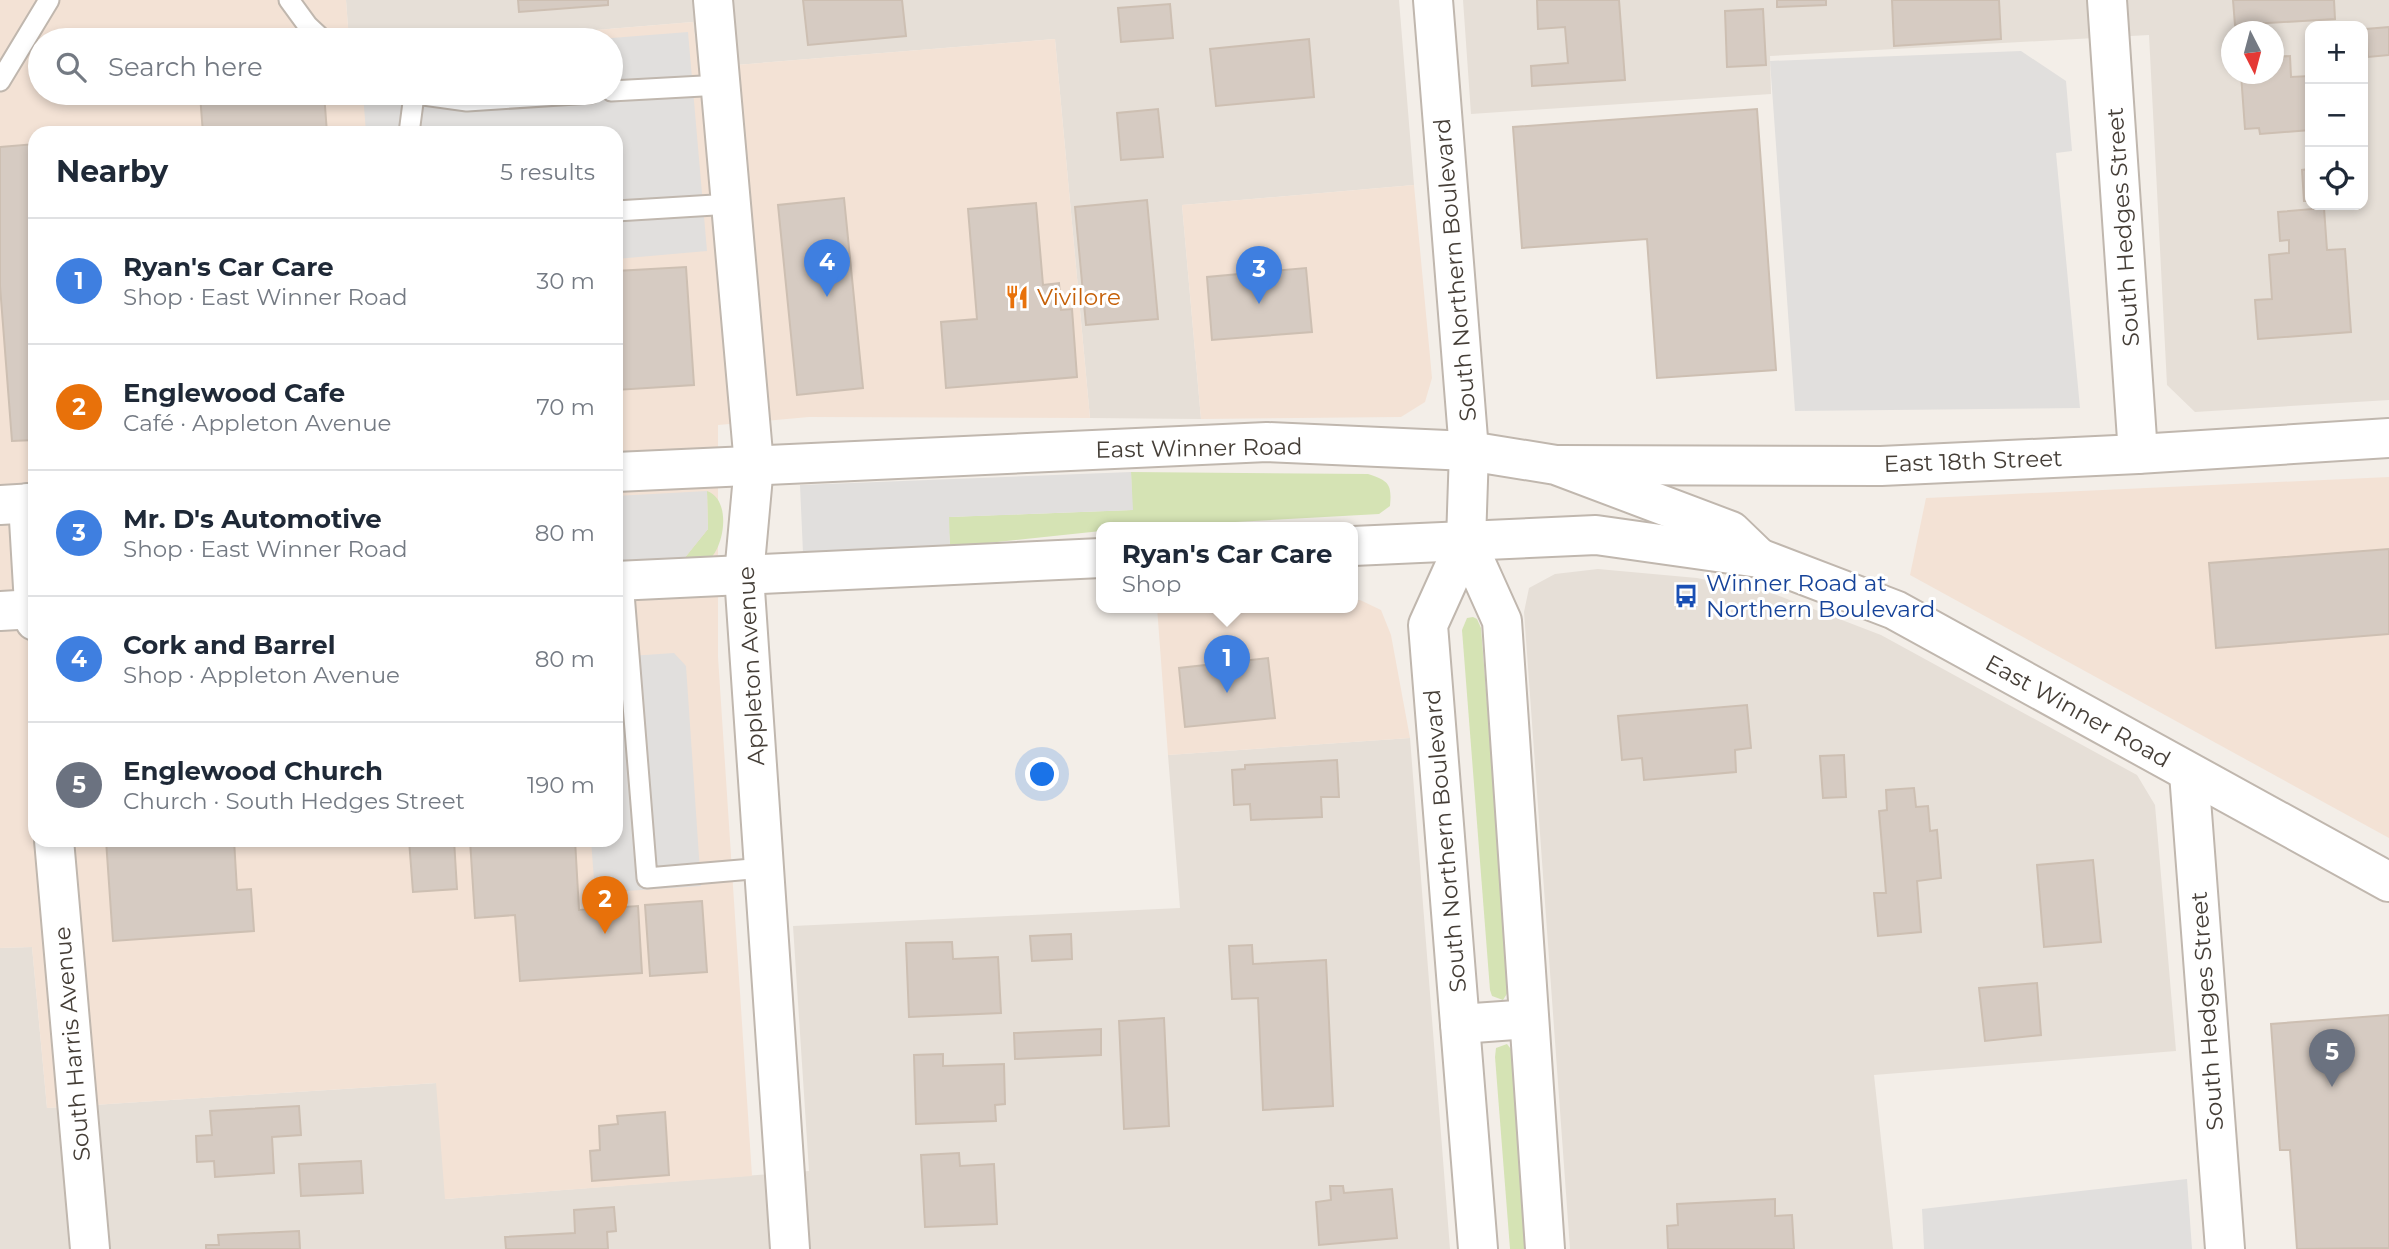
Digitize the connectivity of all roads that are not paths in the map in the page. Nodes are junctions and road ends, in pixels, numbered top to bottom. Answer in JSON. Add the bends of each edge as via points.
{"nodes":[{"id":1,"x":49,"y":0,"type":"edge"},
{"id":2,"x":289,"y":0,"type":"edge"},
{"id":3,"x":713,"y":0,"type":"edge"},
{"id":4,"x":1433,"y":0,"type":"edge"},
{"id":5,"x":2107,"y":0,"type":"edge"},
{"id":6,"x":32,"y":28,"type":"edge"},
{"id":7,"x":310,"y":28,"type":"edge"},
{"id":8,"x":28,"y":35,"type":"edge"},
{"id":9,"x":0,"y":81,"type":"edge"},
{"id":10,"x":721,"y":85,"type":"junction"},
{"id":11,"x":623,"y":91,"type":"edge"},
{"id":12,"x":411,"y":105,"type":"edge"},
{"id":13,"x":410,"y":126,"type":"edge"},
{"id":14,"x":731,"y":204,"type":"junction"},
{"id":15,"x":623,"y":211,"type":"edge"},
{"id":16,"x":2389,"y":438,"type":"edge"},
{"id":17,"x":1469,"y":451,"type":"junction"},
{"id":18,"x":2138,"y":454,"type":"junction"},
{"id":19,"x":754,"y":465,"type":"junction"},
{"id":20,"x":1556,"y":465,"type":"junction"},
{"id":21,"x":623,"y":472,"type":"edge"},
{"id":22,"x":21,"y":504,"type":"edge"},
{"id":23,"x":1466,"y":541,"type":"junction"},
{"id":24,"x":1358,"y":546,"type":"edge"},
{"id":25,"x":1096,"y":558,"type":"edge"},
{"id":26,"x":1759,"y":558,"type":"junction"},
{"id":27,"x":744,"y":575,"type":"junction"},
{"id":28,"x":623,"y":581,"type":"edge"},
{"id":29,"x":26,"y":612,"type":"edge"},
{"id":30,"x":623,"y":614,"type":"edge"},
{"id":31,"x":2189,"y":773,"type":"junction"},
{"id":32,"x":55,"y":847,"type":"edge"},
{"id":33,"x":764,"y":868,"type":"junction"},
{"id":34,"x":2389,"y":882,"type":"edge"},
{"id":35,"x":1529,"y":1018,"type":"junction"},
{"id":36,"x":1460,"y":1024,"type":"junction"},
{"id":37,"x":90,"y":1249,"type":"edge"},
{"id":38,"x":790,"y":1249,"type":"edge"},
{"id":39,"x":1478,"y":1249,"type":"edge"},
{"id":40,"x":1545,"y":1249,"type":"edge"},
{"id":41,"x":2225,"y":1249,"type":"edge"}],
"edges":[{"from":1,"to":6,"type":"lane"},
{"from":2,"to":7,"type":"lane"},
{"from":3,"to":10,"type":"street","name":"Appleton Avenue"},
{"from":4,"to":17,"type":"street","name":"South Northern Boulevard"},
{"from":5,"to":18,"type":"street","name":"South Hedges Street"},
{"from":8,"to":9,"type":"lane"},
{"from":10,"to":11,"type":"lane"},
{"from":10,"to":14,"type":"street","name":"Appleton Avenue"},
{"from":12,"to":13,"type":"lane"},
{"from":14,"to":15,"type":"lane"},
{"from":14,"to":19,"type":"street","name":"Appleton Avenue"},
{"from":16,"to":18,"type":"street","name":"East 18th Street"},
{"from":17,"to":19,"type":"street","name":"East Winner Road","via":[[1267,442]]},
{"from":17,"to":20,"type":"street","name":"East Winner Road"},
{"from":17,"to":23,"type":"street","name":"South Northern Boulevard"},
{"from":18,"to":20,"type":"street","name":"East 18th Street","via":[[1881,466]]},
{"from":19,"to":21,"type":"street","name":"East Winner Road"},
{"from":19,"to":27,"type":"street","name":"Appleton Avenue"},
{"from":20,"to":26,"type":"street","name":"East Winner Road","via":[[1731,531]]},
{"from":22,"to":29,"type":"street"},
{"from":23,"to":24,"type":"street","name":"East Winner Road"},
{"from":23,"to":26,"type":"street","name":"East Winner Road","via":[[1596,535]]},
{"from":23,"to":35,"type":"street","name":"South Northern Boulevard","via":[[1502,621]]},
{"from":23,"to":36,"type":"street","name":"South Northern Boulevard","via":[[1428,625]]},
{"from":25,"to":27,"type":"street"},
{"from":26,"to":31,"type":"street","name":"East Winner Road","via":[[1895,610]]},
{"from":27,"to":28,"type":"street"},
{"from":27,"to":33,"type":"street","name":"Appleton Avenue"},
{"from":30,"to":33,"type":"lane","via":[[647,878]]},
{"from":31,"to":34,"type":"street","name":"East Winner Road"},
{"from":31,"to":41,"type":"street","name":"South Hedges Street"},
{"from":32,"to":37,"type":"street","name":"South Harris Avenue"},
{"from":33,"to":38,"type":"street","name":"Appleton Avenue"},
{"from":35,"to":36,"type":"street","name":"South Northern Boulevard"},
{"from":35,"to":40,"type":"street","name":"South Northern Boulevard"},
{"from":36,"to":39,"type":"street","name":"South Northern Boulevard"}]}
